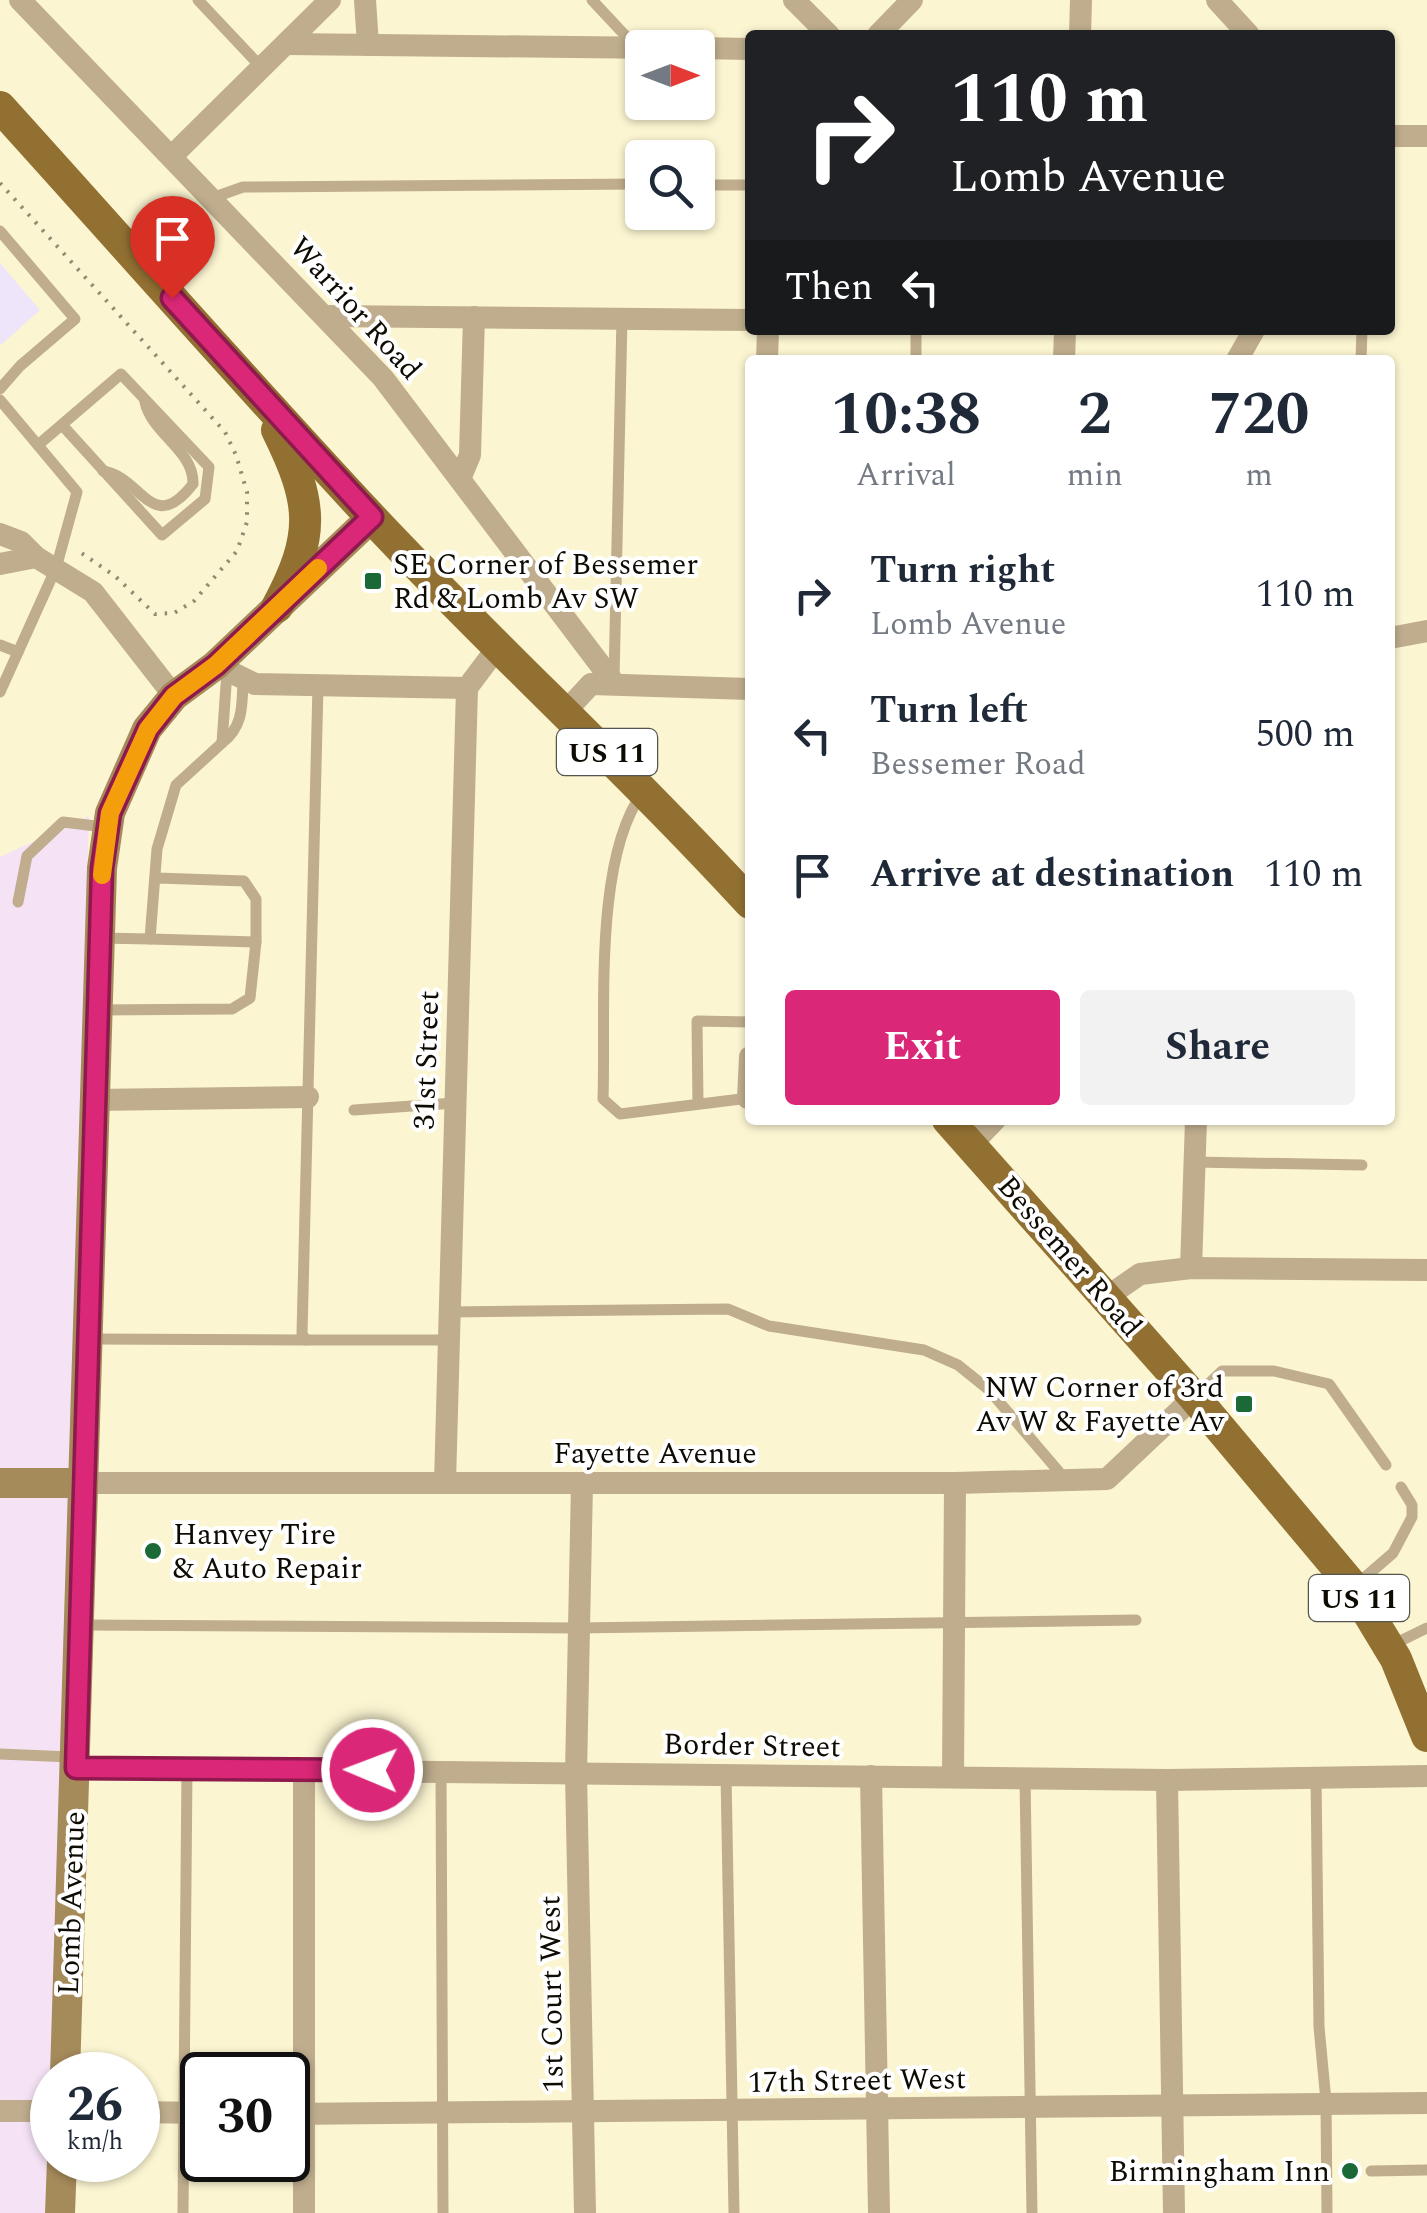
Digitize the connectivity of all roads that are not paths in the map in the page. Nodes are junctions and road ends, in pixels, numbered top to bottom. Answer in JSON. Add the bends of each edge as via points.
{"nodes":[{"id":1,"x":20,"y":0,"type":"edge"},
{"id":2,"x":198,"y":0,"type":"edge"},
{"id":3,"x":330,"y":0,"type":"edge"},
{"id":4,"x":365,"y":0,"type":"edge"},
{"id":5,"x":592,"y":0,"type":"edge"},
{"id":6,"x":794,"y":0,"type":"edge"},
{"id":7,"x":912,"y":0,"type":"edge"},
{"id":8,"x":1081,"y":0,"type":"edge"},
{"id":9,"x":1217,"y":0,"type":"edge"},
{"id":10,"x":824,"y":30,"type":"edge"},
{"id":11,"x":883,"y":30,"type":"edge"},
{"id":12,"x":1080,"y":30,"type":"edge"},
{"id":13,"x":1244,"y":30,"type":"edge"},
{"id":14,"x":625,"y":35,"type":"edge"},
{"id":15,"x":286,"y":44,"type":"junction"},
{"id":16,"x":368,"y":46,"type":"junction"},
{"id":17,"x":625,"y":47,"type":"edge"},
{"id":18,"x":715,"y":48,"type":"edge"},
{"id":19,"x":745,"y":49,"type":"edge"},
{"id":20,"x":262,"y":68,"type":"junction"},
{"id":21,"x":0,"y":107,"type":"edge"},
{"id":22,"x":1395,"y":136,"type":"edge"},
{"id":23,"x":1427,"y":136,"type":"edge"},
{"id":24,"x":172,"y":156,"type":"junction"},
{"id":25,"x":625,"y":184,"type":"edge"},
{"id":26,"x":715,"y":185,"type":"edge"},
{"id":27,"x":745,"y":186,"type":"edge"},
{"id":28,"x":212,"y":198,"type":"junction"},
{"id":29,"x":0,"y":231,"type":"edge"},
{"id":30,"x":327,"y":316,"type":"junction"},
{"id":31,"x":474,"y":317,"type":"junction"},
{"id":32,"x":622,"y":318,"type":"junction"},
{"id":33,"x":745,"y":320,"type":"edge"},
{"id":34,"x":0,"y":389,"type":"edge"},
{"id":35,"x":260,"y":394,"type":"junction"},
{"id":36,"x":144,"y":398,"type":"junction"},
{"id":37,"x":0,"y":400,"type":"edge"},
{"id":38,"x":63,"y":426,"type":"junction"},
{"id":39,"x":38,"y":445,"type":"junction"},
{"id":40,"x":103,"y":471,"type":"junction"},
{"id":41,"x":460,"y":479,"type":"junction"},
{"id":42,"x":372,"y":517,"type":"junction"},
{"id":43,"x":0,"y":534,"type":"edge"},
{"id":44,"x":46,"y":562,"type":"junction"},
{"id":45,"x":0,"y":564,"type":"edge"},
{"id":46,"x":277,"y":607,"type":"junction"},
{"id":47,"x":1427,"y":632,"type":"edge"},
{"id":48,"x":1395,"y":637,"type":"edge"},
{"id":49,"x":0,"y":645,"type":"edge"},
{"id":50,"x":497,"y":648,"type":"junction"},
{"id":51,"x":18,"y":652,"type":"junction"},
{"id":52,"x":229,"y":672,"type":"junction"},
{"id":53,"x":614,"y":684,"type":"junction"},
{"id":54,"x":318,"y":686,"type":"junction"},
{"id":55,"x":467,"y":688,"type":"junction"},
{"id":56,"x":745,"y":689,"type":"edge"},
{"id":57,"x":0,"y":692,"type":"edge"},
{"id":58,"x":174,"y":696,"type":"junction"},
{"id":59,"x":565,"y":712,"type":"junction"},
{"id":60,"x":645,"y":789,"type":"junction"},
{"id":61,"x":108,"y":827,"type":"junction"},
{"id":62,"x":156,"y":878,"type":"junction"},
{"id":63,"x":745,"y":898,"type":"edge"},
{"id":64,"x":18,"y":902,"type":"dead end"},
{"id":65,"x":100,"y":938,"type":"junction"},
{"id":66,"x":150,"y":939,"type":"junction"},
{"id":67,"x":256,"y":942,"type":"junction"},
{"id":68,"x":98,"y":1010,"type":"junction"},
{"id":69,"x":745,"y":1022,"type":"edge"},
{"id":70,"x":308,"y":1097,"type":"junction"},
{"id":71,"x":745,"y":1098,"type":"edge"},
{"id":72,"x":95,"y":1100,"type":"junction"},
{"id":73,"x":455,"y":1104,"type":"junction"},
{"id":74,"x":698,"y":1104,"type":"junction"},
{"id":75,"x":354,"y":1110,"type":"dead end"},
{"id":76,"x":953,"y":1125,"type":"edge"},
{"id":77,"x":990,"y":1125,"type":"edge"},
{"id":78,"x":1196,"y":1125,"type":"edge"},
{"id":79,"x":972,"y":1144,"type":"junction"},
{"id":80,"x":1194,"y":1162,"type":"junction"},
{"id":81,"x":1362,"y":1165,"type":"dead end"},
{"id":82,"x":1191,"y":1268,"type":"junction"},
{"id":83,"x":1427,"y":1270,"type":"edge"},
{"id":84,"x":1108,"y":1298,"type":"junction"},
{"id":85,"x":449,"y":1312,"type":"junction"},
{"id":86,"x":87,"y":1340,"type":"junction"},
{"id":87,"x":306,"y":1340,"type":"junction"},
{"id":88,"x":448,"y":1340,"type":"junction"},
{"id":89,"x":1194,"y":1397,"type":"junction"},
{"id":90,"x":1386,"y":1466,"type":"dead end"},
{"id":91,"x":1068,"y":1482,"type":"junction"},
{"id":92,"x":0,"y":1483,"type":"edge"},
{"id":93,"x":84,"y":1483,"type":"junction"},
{"id":94,"x":444,"y":1483,"type":"junction"},
{"id":95,"x":582,"y":1483,"type":"junction"},
{"id":96,"x":955,"y":1483,"type":"junction"},
{"id":97,"x":1401,"y":1487,"type":"dead end"},
{"id":98,"x":1353,"y":1588,"type":"junction"},
{"id":99,"x":1136,"y":1620,"type":"dead end"},
{"id":100,"x":954,"y":1622,"type":"junction"},
{"id":101,"x":78,"y":1625,"type":"junction"},
{"id":102,"x":577,"y":1628,"type":"junction"},
{"id":103,"x":1427,"y":1628,"type":"edge"},
{"id":104,"x":1388,"y":1646,"type":"junction"},
{"id":105,"x":1427,"y":1736,"type":"edge"},
{"id":106,"x":0,"y":1754,"type":"edge"},
{"id":107,"x":76,"y":1763,"type":"junction"},
{"id":108,"x":187,"y":1768,"type":"junction"},
{"id":109,"x":304,"y":1768,"type":"junction"},
{"id":110,"x":441,"y":1771,"type":"junction"},
{"id":111,"x":576,"y":1773,"type":"junction"},
{"id":112,"x":726,"y":1774,"type":"junction"},
{"id":113,"x":871,"y":1776,"type":"junction"},
{"id":114,"x":1427,"y":1776,"type":"edge"},
{"id":115,"x":954,"y":1778,"type":"junction"},
{"id":116,"x":1025,"y":1778,"type":"junction"},
{"id":117,"x":1316,"y":1778,"type":"junction"},
{"id":118,"x":1167,"y":1780,"type":"junction"},
{"id":119,"x":66,"y":2052,"type":"edge"},
{"id":120,"x":192,"y":2052,"type":"edge"},
{"id":121,"x":297,"y":2052,"type":"edge"},
{"id":122,"x":1326,"y":2101,"type":"junction"},
{"id":123,"x":1427,"y":2103,"type":"edge"},
{"id":124,"x":1171,"y":2106,"type":"junction"},
{"id":125,"x":1031,"y":2108,"type":"junction"},
{"id":126,"x":877,"y":2110,"type":"junction"},
{"id":127,"x":0,"y":2111,"type":"edge"},
{"id":128,"x":30,"y":2112,"type":"edge"},
{"id":129,"x":583,"y":2112,"type":"junction"},
{"id":130,"x":734,"y":2112,"type":"junction"},
{"id":131,"x":310,"y":2114,"type":"edge"},
{"id":132,"x":441,"y":2114,"type":"junction"},
{"id":133,"x":1427,"y":2170,"type":"edge"},
{"id":134,"x":1371,"y":2171,"type":"dead end"},
{"id":135,"x":61,"y":2182,"type":"edge"},
{"id":136,"x":186,"y":2182,"type":"edge"},
{"id":137,"x":301,"y":2182,"type":"edge"},
{"id":138,"x":60,"y":2213,"type":"edge"},
{"id":139,"x":183,"y":2213,"type":"edge"},
{"id":140,"x":304,"y":2213,"type":"edge"},
{"id":141,"x":442,"y":2213,"type":"edge"},
{"id":142,"x":585,"y":2213,"type":"edge"},
{"id":143,"x":734,"y":2213,"type":"edge"},
{"id":144,"x":879,"y":2213,"type":"edge"},
{"id":145,"x":1032,"y":2213,"type":"edge"},
{"id":146,"x":1174,"y":2213,"type":"edge"},
{"id":147,"x":1327,"y":2213,"type":"edge"}],
"edges":[{"from":1,"to":24,"type":"street","name":"Warrior Road"},
{"from":2,"to":20,"type":"lane"},
{"from":3,"to":15,"type":"street"},
{"from":4,"to":16,"type":"street"},
{"from":5,"to":14,"type":"lane"},
{"from":6,"to":10,"type":"street"},
{"from":7,"to":11,"type":"street"},
{"from":8,"to":12,"type":"street"},
{"from":9,"to":13,"type":"street"},
{"from":15,"to":16,"type":"street"},
{"from":15,"to":20,"type":"street"},
{"from":16,"to":17,"type":"street"},
{"from":18,"to":19,"type":"street"},
{"from":20,"to":24,"type":"street"},
{"from":21,"to":35,"type":"main road","number":"US 11"},
{"from":22,"to":23,"type":"street"},
{"from":24,"to":28,"type":"street","name":"Warrior Road"},
{"from":25,"to":28,"type":"lane","via":[[243,186]]},
{"from":26,"to":27,"type":"lane"},
{"from":28,"to":30,"type":"street","name":"Warrior Road"},
{"from":29,"to":34,"type":"lane","via":[[75,319]]},
{"from":30,"to":31,"type":"street"},
{"from":30,"to":41,"type":"street","name":"Warrior Road"},
{"from":31,"to":32,"type":"street"},
{"from":31,"to":41,"type":"street","via":[[470,455]]},
{"from":32,"to":33,"type":"street"},
{"from":32,"to":53,"type":"lane"},
{"from":35,"to":42,"type":"main road","number":"US 11"},
{"from":35,"to":46,"type":"main road","via":[[300,476],[308,515],[304,549]]},
{"from":36,"to":38,"type":"lane","via":[[121,374]]},
{"from":36,"to":40,"type":"lane","via":[[149,420],[190,464],[193,484],[160,506],[120,474]]},
{"from":36,"to":40,"type":"lane","via":[[209,467],[204,499],[162,535]]},
{"from":37,"to":39,"type":"lane"},
{"from":38,"to":39,"type":"lane"},
{"from":38,"to":40,"type":"lane"},
{"from":39,"to":44,"type":"lane","via":[[77,492]]},
{"from":41,"to":53,"type":"street","name":"Warrior Road"},
{"from":42,"to":46,"type":"main road","name":"Lomb Avenue"},
{"from":42,"to":50,"type":"main road","number":"US 11"},
{"from":43,"to":44,"type":"street"},
{"from":44,"to":45,"type":"street"},
{"from":44,"to":51,"type":"lane"},
{"from":44,"to":58,"type":"street","via":[[94,592]]},
{"from":46,"to":52,"type":"main road","name":"Lomb Avenue"},
{"from":47,"to":48,"type":"street"},
{"from":49,"to":51,"type":"lane"},
{"from":50,"to":55,"type":"street"},
{"from":50,"to":59,"type":"main road","number":"US 11"},
{"from":51,"to":57,"type":"lane"},
{"from":52,"to":54,"type":"street","via":[[255,684]]},
{"from":52,"to":58,"type":"main road","name":"Lomb Avenue"},
{"from":52,"to":62,"type":"lane","via":[[241,719],[234,734],[176,786]]},
{"from":53,"to":56,"type":"street"},
{"from":53,"to":59,"type":"street","via":[[591,684]]},
{"from":54,"to":55,"type":"street"},
{"from":54,"to":70,"type":"lane"},
{"from":55,"to":73,"type":"street","name":"31st Street"},
{"from":58,"to":61,"type":"main road","name":"Lomb Avenue","via":[[148,729]]},
{"from":59,"to":60,"type":"main road","number":"US 11"},
{"from":60,"to":63,"type":"main road","number":"US 11"},
{"from":60,"to":74,"type":"lane","via":[[628,812],[610,875],[604,1099],[620,1114]]},
{"from":61,"to":64,"type":"lane","via":[[62,822],[27,856]]},
{"from":61,"to":65,"type":"main road","name":"Lomb Avenue"},
{"from":62,"to":66,"type":"lane"},
{"from":62,"to":67,"type":"lane","via":[[244,881],[256,900]]},
{"from":65,"to":66,"type":"lane"},
{"from":65,"to":68,"type":"main road","name":"Lomb Avenue"},
{"from":66,"to":67,"type":"lane"},
{"from":67,"to":68,"type":"lane","via":[[250,998],[232,1008]]},
{"from":68,"to":72,"type":"main road","name":"Lomb Avenue"},
{"from":69,"to":74,"type":"lane","via":[[697,1022]]},
{"from":70,"to":72,"type":"street"},
{"from":70,"to":87,"type":"lane"},
{"from":71,"to":74,"type":"lane"},
{"from":72,"to":86,"type":"main road","name":"Lomb Avenue"},
{"from":73,"to":75,"type":"lane"},
{"from":73,"to":85,"type":"street","name":"31st Street"},
{"from":76,"to":79,"type":"main road","name":"Bessemer Road","number":"US 11"},
{"from":77,"to":79,"type":"street"},
{"from":78,"to":80,"type":"street"},
{"from":79,"to":84,"type":"main road","name":"Bessemer Road","number":"US 11"},
{"from":80,"to":81,"type":"lane"},
{"from":80,"to":82,"type":"street"},
{"from":82,"to":83,"type":"street"},
{"from":82,"to":84,"type":"street","via":[[1140,1274]]},
{"from":84,"to":89,"type":"main road","name":"Bessemer Road","number":"US 11"},
{"from":85,"to":88,"type":"street","name":"31st Street"},
{"from":85,"to":91,"type":"lane","via":[[728,1309],[769,1326],[924,1350],[958,1365],[989,1390]]},
{"from":86,"to":87,"type":"lane"},
{"from":86,"to":93,"type":"main road","name":"Lomb Avenue"},
{"from":87,"to":88,"type":"lane"},
{"from":88,"to":94,"type":"street","name":"31st Street"},
{"from":89,"to":90,"type":"lane","via":[[1222,1371],[1274,1371],[1329,1384]]},
{"from":89,"to":91,"type":"street","name":"Fayette Avenue","via":[[1107,1479]]},
{"from":89,"to":98,"type":"main road","name":"Bessemer Road","number":"US 11"},
{"from":91,"to":96,"type":"street","name":"Fayette Avenue"},
{"from":92,"to":93,"type":"main road"},
{"from":93,"to":94,"type":"street","name":"Fayette Avenue"},
{"from":93,"to":101,"type":"main road","name":"Lomb Avenue"},
{"from":94,"to":95,"type":"street","name":"Fayette Avenue"},
{"from":95,"to":96,"type":"street","name":"Fayette Avenue"},
{"from":95,"to":102,"type":"street"},
{"from":96,"to":100,"type":"street"},
{"from":97,"to":98,"type":"lane","via":[[1412,1505],[1402,1539]]},
{"from":98,"to":104,"type":"main road","name":"Bessemer Road","number":"US 11"},
{"from":99,"to":100,"type":"lane"},
{"from":100,"to":102,"type":"lane"},
{"from":100,"to":115,"type":"street"},
{"from":101,"to":102,"type":"lane"},
{"from":101,"to":107,"type":"main road","name":"Lomb Avenue"},
{"from":102,"to":111,"type":"street"},
{"from":103,"to":104,"type":"lane"},
{"from":104,"to":105,"type":"main road","name":"Bessemer Road","number":"US 11"},
{"from":106,"to":107,"type":"lane"},
{"from":107,"to":108,"type":"street","name":"Border Street"},
{"from":107,"to":119,"type":"main road","name":"Lomb Avenue"},
{"from":108,"to":109,"type":"street","name":"Border Street"},
{"from":108,"to":120,"type":"lane"},
{"from":109,"to":110,"type":"street","name":"Border Street"},
{"from":109,"to":121,"type":"street"},
{"from":110,"to":111,"type":"street","name":"Border Street"},
{"from":110,"to":132,"type":"lane"},
{"from":111,"to":112,"type":"street","name":"Border Street"},
{"from":111,"to":129,"type":"street","name":"1st Court West"},
{"from":112,"to":113,"type":"street","name":"Border Street"},
{"from":112,"to":130,"type":"lane"},
{"from":113,"to":115,"type":"street","name":"Border Street"},
{"from":113,"to":126,"type":"street"},
{"from":114,"to":117,"type":"street","name":"Border Street"},
{"from":115,"to":116,"type":"street","name":"Border Street"},
{"from":116,"to":118,"type":"street","name":"Border Street"},
{"from":116,"to":125,"type":"lane"},
{"from":117,"to":118,"type":"street","name":"Border Street"},
{"from":117,"to":122,"type":"lane","via":[[1318,2026]]},
{"from":118,"to":124,"type":"street"},
{"from":122,"to":123,"type":"street","name":"17th Street West"},
{"from":122,"to":124,"type":"street","name":"17th Street West"},
{"from":122,"to":147,"type":"lane"},
{"from":124,"to":125,"type":"street","name":"17th Street West"},
{"from":124,"to":146,"type":"street"},
{"from":125,"to":126,"type":"street","name":"17th Street West"},
{"from":125,"to":145,"type":"lane"},
{"from":126,"to":130,"type":"street","name":"17th Street West"},
{"from":126,"to":144,"type":"street"},
{"from":127,"to":128,"type":"street"},
{"from":129,"to":130,"type":"street","name":"17th Street West"},
{"from":129,"to":132,"type":"street","name":"17th Street West"},
{"from":129,"to":142,"type":"street","name":"1st Court West"},
{"from":130,"to":143,"type":"lane"},
{"from":131,"to":132,"type":"street","name":"17th Street West"},
{"from":132,"to":141,"type":"lane"},
{"from":133,"to":134,"type":"lane"},
{"from":135,"to":138,"type":"main road"},
{"from":136,"to":139,"type":"lane"},
{"from":137,"to":140,"type":"street"}]}
